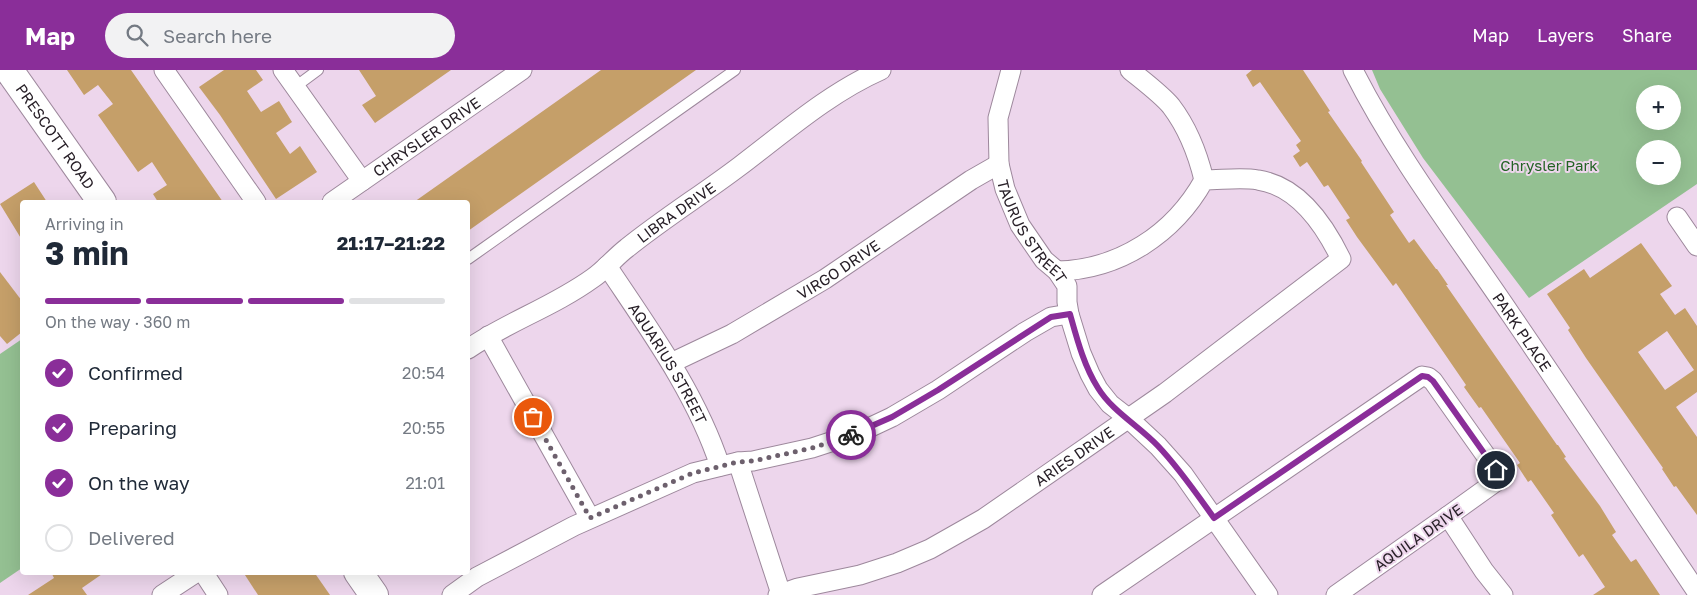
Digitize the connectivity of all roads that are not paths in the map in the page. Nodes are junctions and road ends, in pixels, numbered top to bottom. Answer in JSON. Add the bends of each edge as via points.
{"nodes":[{"id":1,"x":9,"y":70,"type":"edge"},
{"id":2,"x":164,"y":70,"type":"edge"},
{"id":3,"x":283,"y":70,"type":"edge"},
{"id":4,"x":318,"y":70,"type":"edge"},
{"id":5,"x":522,"y":70,"type":"edge"},
{"id":6,"x":736,"y":70,"type":"edge"},
{"id":7,"x":881,"y":70,"type":"edge"},
{"id":8,"x":1011,"y":70,"type":"edge"},
{"id":9,"x":1130,"y":70,"type":"edge"},
{"id":10,"x":1353,"y":70,"type":"edge"},
{"id":11,"x":295,"y":87,"type":"junction"},
{"id":12,"x":999,"y":164,"type":"junction"},
{"id":13,"x":1204,"y":180,"type":"junction"},
{"id":14,"x":362,"y":181,"type":"junction"},
{"id":15,"x":101,"y":200,"type":"edge"},
{"id":16,"x":255,"y":200,"type":"edge"},
{"id":17,"x":335,"y":200,"type":"edge"},
{"id":18,"x":1677,"y":217,"type":"dead end"},
{"id":19,"x":1697,"y":246,"type":"edge"},
{"id":20,"x":470,"y":258,"type":"edge"},
{"id":21,"x":607,"y":266,"type":"junction"},
{"id":22,"x":1057,"y":271,"type":"junction"},
{"id":23,"x":1070,"y":314,"type":"junction"},
{"id":24,"x":488,"y":336,"type":"junction"},
{"id":25,"x":470,"y":348,"type":"edge"},
{"id":26,"x":671,"y":363,"type":"junction"},
{"id":27,"x":1128,"y":418,"type":"junction"},
{"id":28,"x":738,"y":462,"type":"junction"},
{"id":29,"x":720,"y":466,"type":"junction"},
{"id":30,"x":1448,"y":516,"type":"junction"},
{"id":31,"x":590,"y":518,"type":"junction"},
{"id":32,"x":1214,"y":518,"type":"junction"},
{"id":33,"x":472,"y":573,"type":"edge"},
{"id":34,"x":192,"y":575,"type":"edge"},
{"id":35,"x":205,"y":575,"type":"edge"},
{"id":36,"x":360,"y":575,"type":"edge"},
{"id":37,"x":1697,"y":592,"type":"edge"},
{"id":38,"x":162,"y":595,"type":"edge"},
{"id":39,"x":218,"y":595,"type":"edge"},
{"id":40,"x":374,"y":595,"type":"edge"},
{"id":41,"x":452,"y":595,"type":"edge"},
{"id":42,"x":780,"y":595,"type":"edge"},
{"id":43,"x":1102,"y":595,"type":"edge"},
{"id":44,"x":1268,"y":595,"type":"edge"},
{"id":45,"x":1336,"y":595,"type":"edge"},
{"id":46,"x":1503,"y":595,"type":"edge"}],
"edges":[{"from":1,"to":15,"type":"main road","name":"PRESCOTT ROAD"},
{"from":2,"to":16,"type":"street"},
{"from":3,"to":11,"type":"street"},
{"from":4,"to":11,"type":"lane"},
{"from":5,"to":14,"type":"street","name":"CHRYSLER DRIVE"},
{"from":6,"to":20,"type":"lane"},
{"from":7,"to":21,"type":"street","name":"LIBRA DRIVE","via":[[852,84],[820,106],[625,249]]},
{"from":8,"to":12,"type":"street","name":"TAURUS STREET","via":[[998,118]]},
{"from":9,"to":13,"type":"street","via":[[1170,105],[1200,163]]},
{"from":10,"to":37,"type":"street","name":"PARK PLACE","via":[[1405,162]]},
{"from":11,"to":14,"type":"street"},
{"from":12,"to":22,"type":"street","name":"TAURUS STREET","via":[[1020,225],[1044,260]]},
{"from":12,"to":26,"type":"street","name":"VIRGO DRIVE","via":[[825,279],[732,334]]},
{"from":13,"to":22,"type":"street","via":[[1181,215],[1123,257],[1088,269]]},
{"from":13,"to":27,"type":"street","name":"ARIES DRIVE","via":[[1258,180],[1288,192],[1315,216],[1341,259]]},
{"from":14,"to":17,"type":"street","name":"CHRYSLER DRIVE"},
{"from":18,"to":19,"type":"street"},
{"from":21,"to":24,"type":"street","name":"LIBRA DRIVE","via":[[573,291]]},
{"from":21,"to":26,"type":"street","name":"AQUARIUS STREET"},
{"from":22,"to":23,"type":"street","name":"TAURUS STREET","via":[[1067,286]]},
{"from":23,"to":27,"type":"street","name":"TAURUS STREET","via":[[1081,353],[1098,389]]},
{"from":23,"to":28,"type":"street","via":[[1051,317],[938,390],[858,433],[812,448]]},
{"from":24,"to":25,"type":"street","name":"LIBRA DRIVE"},
{"from":24,"to":31,"type":"street"},
{"from":26,"to":29,"type":"street","name":"AQUARIUS STREET","via":[[711,439]]},
{"from":27,"to":32,"type":"street","name":"TAURUS STREET","via":[[1183,474]]},
{"from":27,"to":42,"type":"street","name":"ARIES DRIVE","via":[[1000,508],[930,548],[860,575]]},
{"from":28,"to":29,"type":"street"},
{"from":28,"to":42,"type":"street"},
{"from":29,"to":31,"type":"street","via":[[693,473]]},
{"from":30,"to":32,"type":"street","name":"AQUILA DRIVE","via":[[1494,482],[1496,470],[1433,381],[1422,376]]},
{"from":30,"to":45,"type":"street","name":"AQUILA DRIVE"},
{"from":30,"to":46,"type":"street"},
{"from":31,"to":33,"type":"street"},
{"from":32,"to":43,"type":"street"},
{"from":32,"to":44,"type":"street","name":"TAURUS STREET"},
{"from":33,"to":41,"type":"street"},
{"from":34,"to":38,"type":"street"},
{"from":35,"to":39,"type":"street"},
{"from":36,"to":40,"type":"main road"}]}
